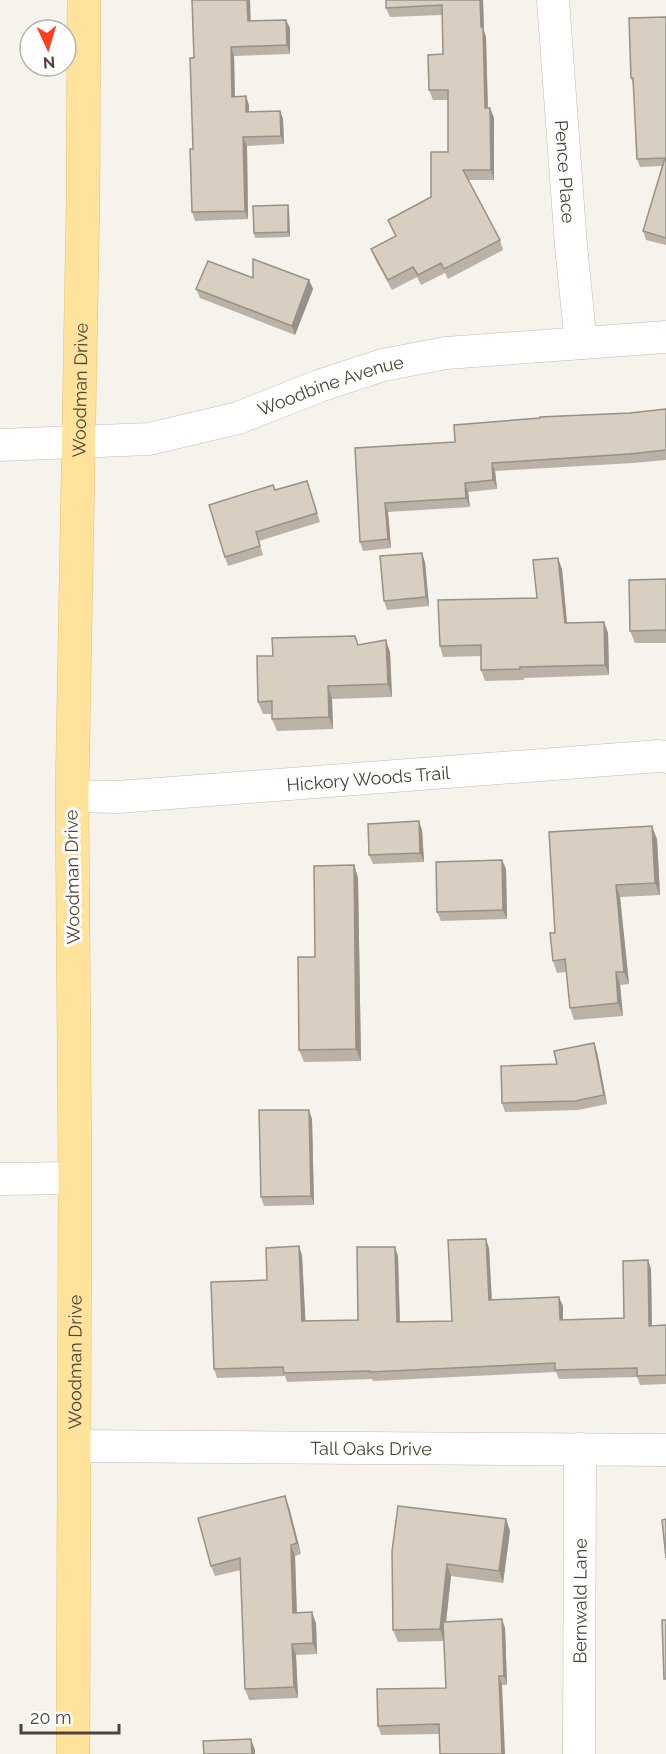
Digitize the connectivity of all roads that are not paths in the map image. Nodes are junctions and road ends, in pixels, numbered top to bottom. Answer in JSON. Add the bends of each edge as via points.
{"nodes":[{"id":1,"x":84,"y":0,"type":"edge"},
{"id":2,"x":553,"y":0,"type":"edge"},
{"id":3,"x":666,"y":337,"type":"edge"},
{"id":4,"x":582,"y":344,"type":"junction"},
{"id":5,"x":79,"y":442,"type":"junction"},
{"id":6,"x":0,"y":445,"type":"edge"},
{"id":7,"x":666,"y":757,"type":"edge"},
{"id":8,"x":72,"y":796,"type":"junction"},
{"id":9,"x":75,"y":1178,"type":"junction"},
{"id":10,"x":0,"y":1179,"type":"edge"},
{"id":11,"x":75,"y":1446,"type":"junction"},
{"id":12,"x":580,"y":1449,"type":"junction"},
{"id":13,"x":666,"y":1450,"type":"edge"},
{"id":14,"x":73,"y":1754,"type":"edge"},
{"id":15,"x":579,"y":1754,"type":"edge"}],
"edges":[{"from":1,"to":5,"type":"main road","name":"Woodman Drive"},
{"from":2,"to":4,"type":"street","name":"Pence Place"},
{"from":3,"to":4,"type":"street","name":"Woodbine Avenue"},
{"from":4,"to":5,"type":"street","name":"Woodbine Avenue","via":[[446,354],[383,365],[238,418],[149,440]]},
{"from":5,"to":6,"type":"street","name":"Woodbine Avenue"},
{"from":5,"to":8,"type":"main road","name":"Woodman Drive"},
{"from":7,"to":8,"type":"street","name":"Hickory Woods Trail","via":[[118,797]]},
{"from":8,"to":9,"type":"main road","name":"Woodman Drive"},
{"from":9,"to":10,"type":"street"},
{"from":9,"to":11,"type":"main road","name":"Woodman Drive"},
{"from":11,"to":12,"type":"street","name":"Tall Oaks Drive"},
{"from":11,"to":14,"type":"main road","name":"Woodman Drive"},
{"from":12,"to":13,"type":"street","name":"Tall Oaks Drive"},
{"from":12,"to":15,"type":"street","name":"Bernwald Lane"}]}
